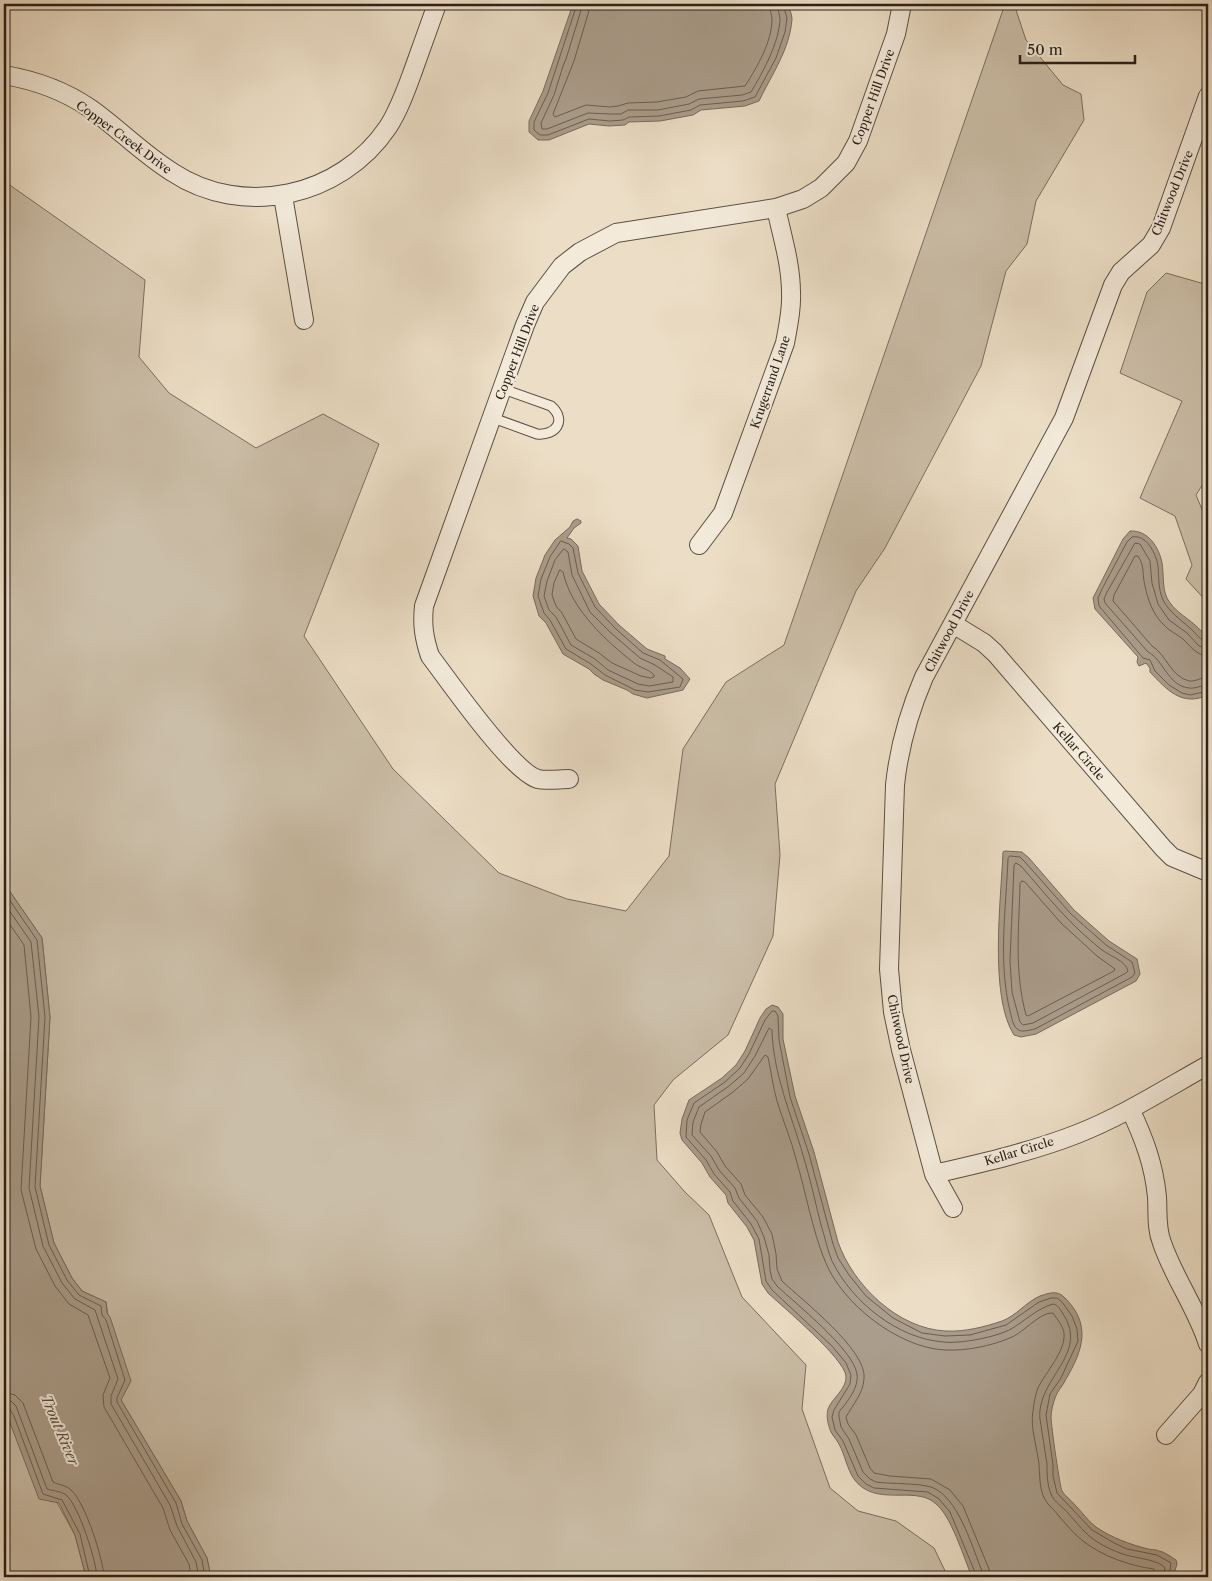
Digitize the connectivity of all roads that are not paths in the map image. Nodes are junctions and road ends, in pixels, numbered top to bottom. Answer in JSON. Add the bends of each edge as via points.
{"nodes":[{"id":1,"x":437,"y":4,"type":"edge"},
{"id":2,"x":902,"y":4,"type":"edge"},
{"id":3,"x":4,"y":75,"type":"edge"},
{"id":4,"x":1208,"y":96,"type":"edge"},
{"id":5,"x":283,"y":196,"type":"junction"},
{"id":6,"x":776,"y":208,"type":"junction"},
{"id":7,"x":304,"y":320,"type":"dead end"},
{"id":8,"x":503,"y":388,"type":"junction"},
{"id":9,"x":493,"y":418,"type":"junction"},
{"id":10,"x":699,"y":545,"type":"dead end"},
{"id":11,"x":953,"y":624,"type":"junction"},
{"id":12,"x":569,"y":779,"type":"dead end"},
{"id":13,"x":1208,"y":872,"type":"edge"},
{"id":14,"x":1208,"y":1065,"type":"edge"},
{"id":15,"x":1130,"y":1109,"type":"junction"},
{"id":16,"x":934,"y":1174,"type":"junction"},
{"id":17,"x":953,"y":1208,"type":"dead end"},
{"id":18,"x":1208,"y":1344,"type":"edge"},
{"id":19,"x":1208,"y":1382,"type":"edge"},
{"id":20,"x":1166,"y":1434,"type":"dead end"}],
"edges":[{"from":1,"to":5,"type":"street","name":"Copper Creek Drive","via":[[403,99],[390,125],[376,143],[340,174],[316,186]]},
{"from":2,"to":6,"type":"street","name":"Copper Hill Drive","via":[[896,34],[858,141],[846,163],[821,188],[803,199]]},
{"from":3,"to":5,"type":"street","name":"Copper Creek Drive","via":[[63,93],[90,109],[172,172],[200,187],[255,198]]},
{"from":4,"to":11,"type":"street","name":"Chitwood Drive","via":[[1161,228],[1151,245],[1121,272],[1113,286],[1064,418]]},
{"from":5,"to":7,"type":"street"},
{"from":6,"to":8,"type":"street","name":"Copper Hill Drive","via":[[616,233],[580,252],[562,266],[535,302]]},
{"from":6,"to":10,"type":"street","name":"Krugerrand Lane","via":[[789,270],[790,317],[784,343],[724,513]]},
{"from":8,"to":9,"type":"street","name":"Copper Hill Drive"},
{"from":8,"to":9,"type":"lane","via":[[551,406],[556,411],[558,423],[555,430],[544,435]]},
{"from":9,"to":12,"type":"street","name":"Copper Hill Drive","via":[[424,606],[424,638],[430,656],[522,770],[538,779]]},
{"from":11,"to":13,"type":"street","name":"Kellar Circle","via":[[995,653],[1163,848],[1179,861]]},
{"from":11,"to":16,"type":"street","name":"Chitwood Drive","via":[[913,702],[898,755],[894,794],[890,989],[901,1050]]},
{"from":14,"to":15,"type":"street","name":"Kellar Circle"},
{"from":15,"to":16,"type":"street","name":"Kellar Circle","via":[[1077,1134],[1036,1148]]},
{"from":15,"to":18,"type":"street","via":[[1144,1137],[1152,1165],[1161,1242]]},
{"from":16,"to":17,"type":"street","name":"Chitwood Drive"},
{"from":19,"to":20,"type":"street","via":[[1202,1394]]}]}
